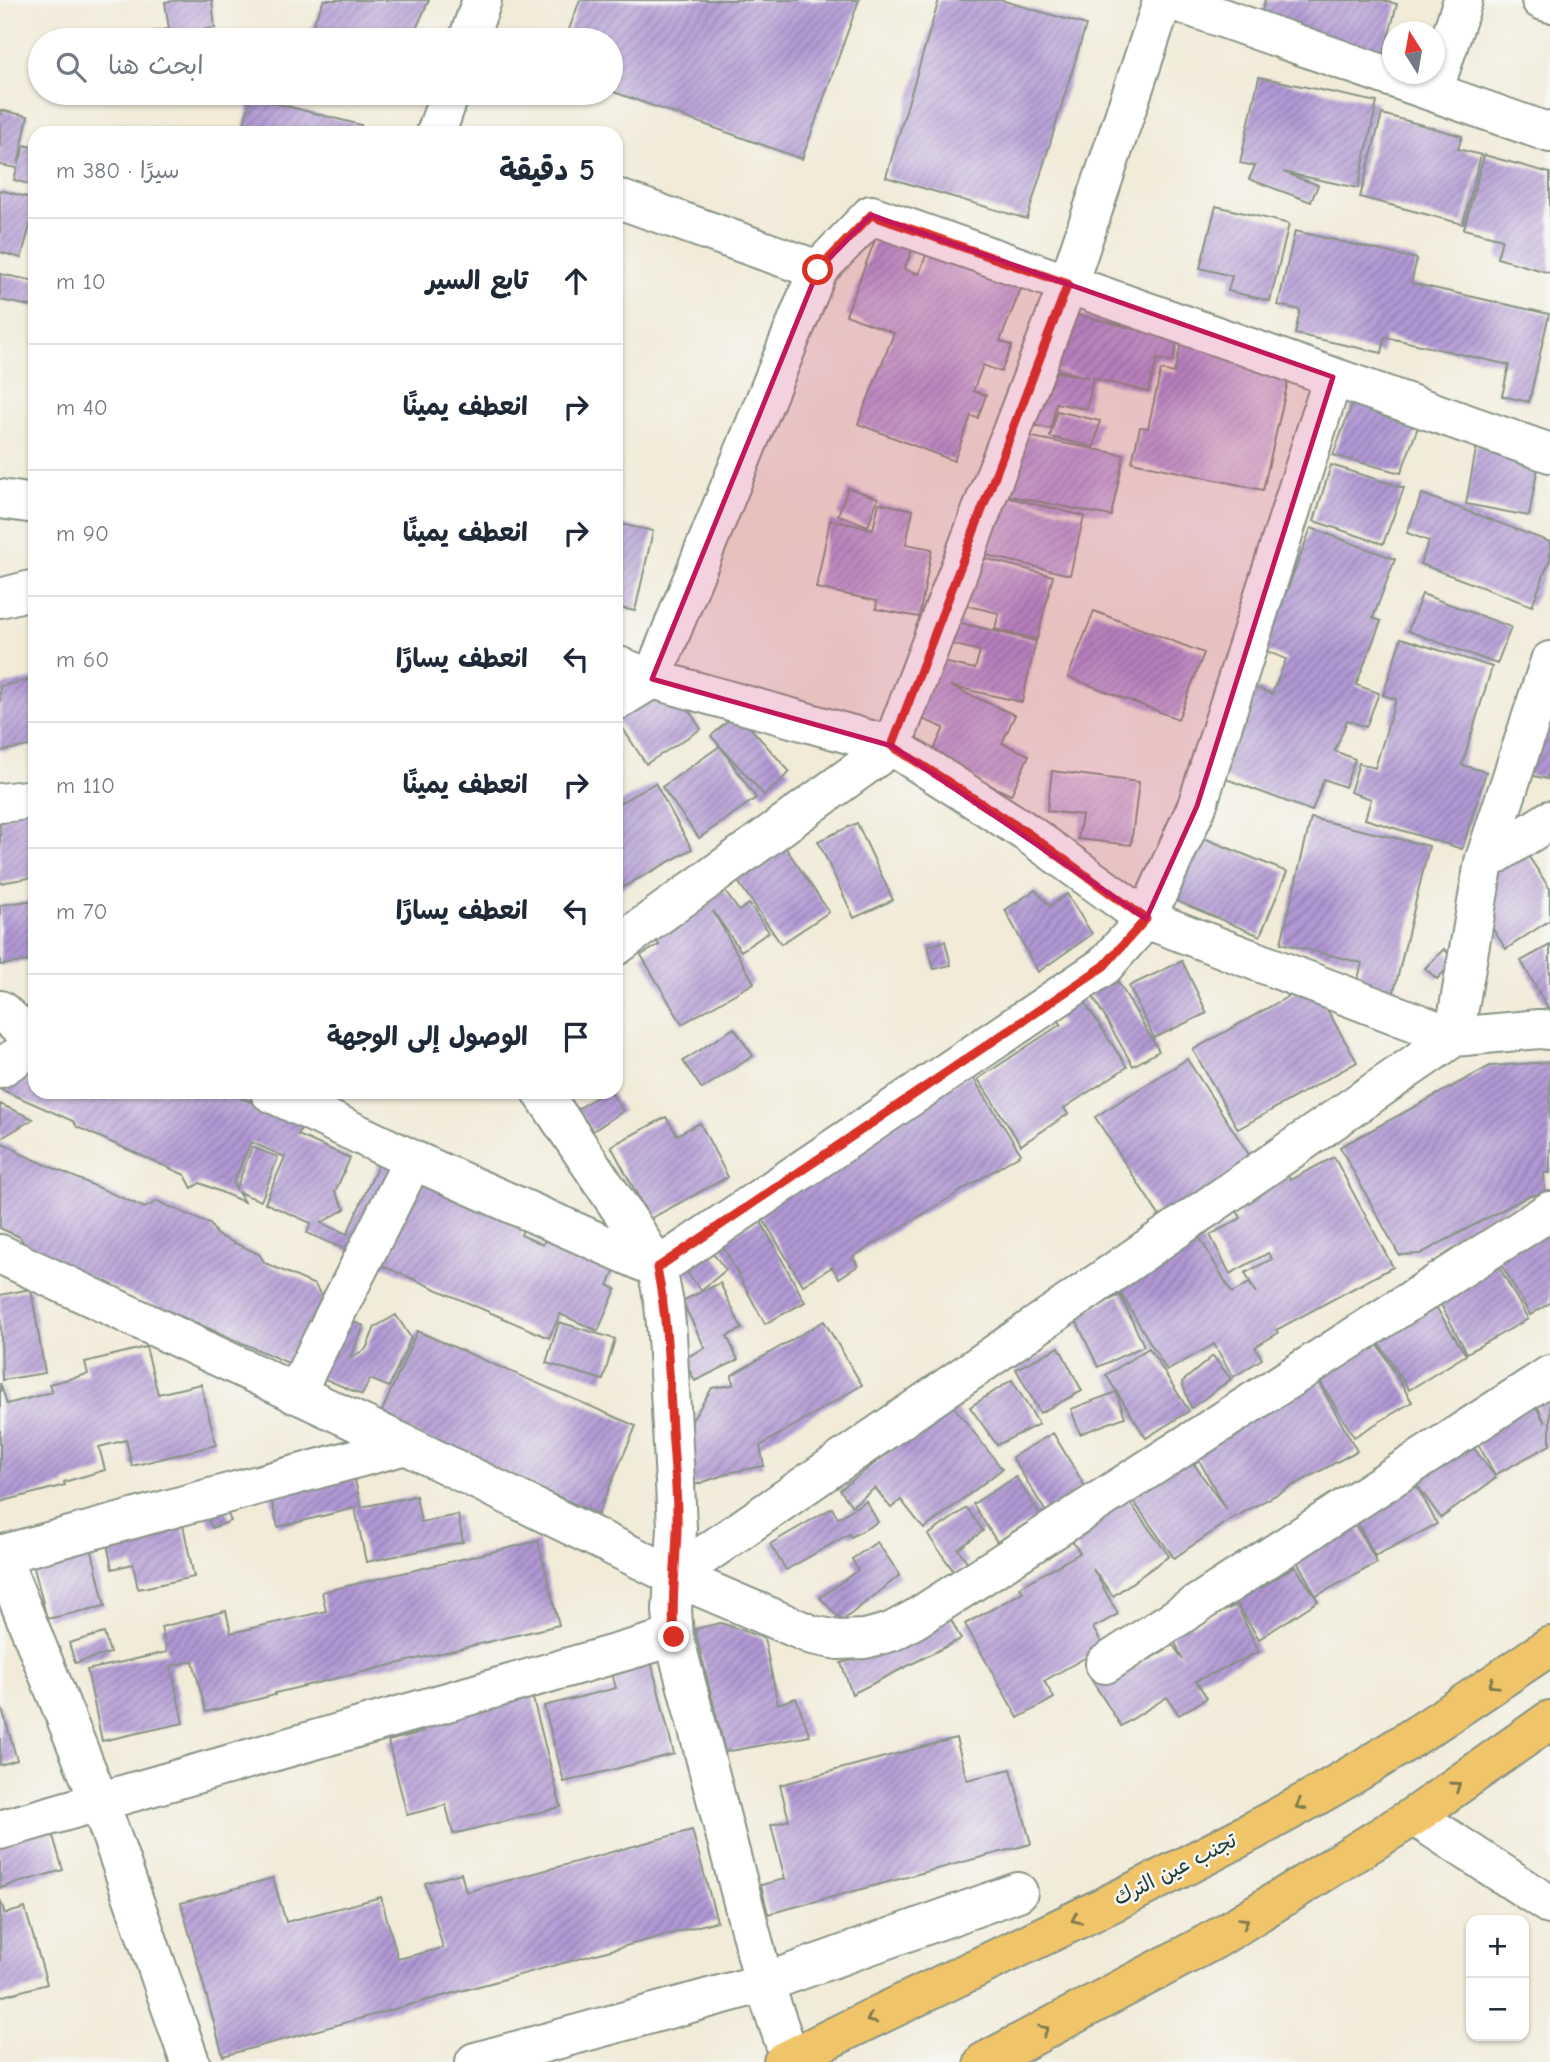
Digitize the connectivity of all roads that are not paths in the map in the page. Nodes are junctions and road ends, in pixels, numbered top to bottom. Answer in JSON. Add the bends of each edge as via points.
{"nodes":[{"id":1,"x":482,"y":0,"type":"edge"},
{"id":2,"x":1163,"y":0,"type":"edge"},
{"id":3,"x":1171,"y":0,"type":"edge"},
{"id":4,"x":1462,"y":0,"type":"edge"},
{"id":5,"x":1541,"y":0,"type":"edge"},
{"id":6,"x":1550,"y":3,"type":"edge"},
{"id":7,"x":472,"y":28,"type":"edge"},
{"id":8,"x":1433,"y":92,"type":"junction"},
{"id":9,"x":446,"y":105,"type":"edge"},
{"id":10,"x":438,"y":126,"type":"edge"},
{"id":11,"x":1550,"y":133,"type":"edge"},
{"id":12,"x":623,"y":200,"type":"edge"},
{"id":13,"x":818,"y":270,"type":"junction"},
{"id":14,"x":1068,"y":284,"type":"junction"},
{"id":15,"x":1333,"y":377,"type":"junction"},
{"id":16,"x":1550,"y":453,"type":"edge"},
{"id":17,"x":0,"y":499,"type":"edge"},
{"id":18,"x":28,"y":503,"type":"edge"},
{"id":19,"x":28,"y":591,"type":"edge"},
{"id":20,"x":0,"y":598,"type":"edge"},
{"id":21,"x":1550,"y":661,"type":"edge"},
{"id":22,"x":623,"y":668,"type":"edge"},
{"id":23,"x":652,"y":679,"type":"junction"},
{"id":24,"x":623,"y":697,"type":"edge"},
{"id":25,"x":892,"y":746,"type":"junction"},
{"id":26,"x":28,"y":800,"type":"edge"},
{"id":27,"x":0,"y":803,"type":"edge"},
{"id":28,"x":1550,"y":820,"type":"edge"},
{"id":29,"x":1484,"y":862,"type":"junction"},
{"id":30,"x":1146,"y":919,"type":"junction"},
{"id":31,"x":623,"y":941,"type":"edge"},
{"id":32,"x":0,"y":1010,"type":"edge"},
{"id":33,"x":1550,"y":1031,"type":"edge"},
{"id":34,"x":28,"y":1036,"type":"edge"},
{"id":35,"x":1454,"y":1037,"type":"junction"},
{"id":36,"x":28,"y":1048,"type":"edge"},
{"id":37,"x":0,"y":1068,"type":"edge"},
{"id":38,"x":285,"y":1099,"type":"edge"},
{"id":39,"x":547,"y":1099,"type":"edge"},
{"id":40,"x":412,"y":1160,"type":"junction"},
{"id":41,"x":1550,"y":1211,"type":"edge"},
{"id":42,"x":0,"y":1254,"type":"edge"},
{"id":43,"x":657,"y":1268,"type":"junction"},
{"id":44,"x":1550,"y":1375,"type":"edge"},
{"id":45,"x":295,"y":1394,"type":"junction"},
{"id":46,"x":406,"y":1446,"type":"junction"},
{"id":47,"x":0,"y":1555,"type":"edge"},
{"id":48,"x":674,"y":1576,"type":"junction"},
{"id":49,"x":674,"y":1637,"type":"junction"},
{"id":50,"x":1550,"y":1646,"type":"edge"},
{"id":51,"x":1105,"y":1664,"type":"dead end"},
{"id":52,"x":1550,"y":1720,"type":"edge"},
{"id":53,"x":100,"y":1803,"type":"junction"},
{"id":54,"x":1414,"y":1816,"type":"junction"},
{"id":55,"x":0,"y":1830,"type":"edge"},
{"id":56,"x":1018,"y":1892,"type":"dead end"},
{"id":57,"x":1550,"y":1905,"type":"edge"},
{"id":58,"x":764,"y":1983,"type":"junction"},
{"id":59,"x":787,"y":2060,"type":"edge"},
{"id":60,"x":190,"y":2062,"type":"edge"},
{"id":61,"x":475,"y":2062,"type":"edge"},
{"id":62,"x":984,"y":2062,"type":"edge"}],
"edges":[{"from":1,"to":7,"type":"street"},
{"from":2,"to":14,"type":"street"},
{"from":3,"to":8,"type":"street"},
{"from":4,"to":8,"type":"street"},
{"from":5,"to":6,"type":"street"},
{"from":8,"to":11,"type":"street"},
{"from":9,"to":10,"type":"street"},
{"from":12,"to":13,"type":"street"},
{"from":13,"to":14,"type":"street","via":[[871,215]]},
{"from":13,"to":23,"type":"street"},
{"from":14,"to":15,"type":"street"},
{"from":14,"to":25,"type":"street"},
{"from":15,"to":16,"type":"street"},
{"from":15,"to":30,"type":"street","via":[[1197,806]]},
{"from":17,"to":18,"type":"street"},
{"from":19,"to":20,"type":"street"},
{"from":21,"to":29,"type":"street"},
{"from":22,"to":23,"type":"street"},
{"from":23,"to":24,"type":"street"},
{"from":23,"to":25,"type":"street"},
{"from":25,"to":30,"type":"street","via":[[1026,832]]},
{"from":25,"to":31,"type":"street"},
{"from":26,"to":27,"type":"street"},
{"from":28,"to":29,"type":"street"},
{"from":29,"to":35,"type":"street"},
{"from":30,"to":35,"type":"street"},
{"from":30,"to":43,"type":"street","via":[[1104,966]]},
{"from":32,"to":34,"type":"street"},
{"from":33,"to":35,"type":"street"},
{"from":35,"to":48,"type":"street"},
{"from":36,"to":37,"type":"street"},
{"from":38,"to":40,"type":"street"},
{"from":39,"to":43,"type":"street"},
{"from":40,"to":43,"type":"street"},
{"from":40,"to":45,"type":"street"},
{"from":41,"to":48,"type":"street","via":[[891,1632],[865,1639],[812,1635]]},
{"from":42,"to":45,"type":"street"},
{"from":43,"to":48,"type":"street","via":[[667,1335],[677,1528]]},
{"from":44,"to":51,"type":"street"},
{"from":45,"to":46,"type":"street"},
{"from":46,"to":47,"type":"street"},
{"from":46,"to":48,"type":"street"},
{"from":47,"to":53,"type":"street"},
{"from":48,"to":49,"type":"street"},
{"from":49,"to":53,"type":"street"},
{"from":49,"to":58,"type":"street"},
{"from":50,"to":59,"type":"highway","name":"تجنب عين الترك","one_way":true,"via":[[1309,1800],[1131,1893]]},
{"from":54,"to":52,"type":"highway","one_way":true},
{"from":53,"to":55,"type":"street"},
{"from":53,"to":60,"type":"street"},
{"from":54,"to":57,"type":"street"},
{"from":62,"to":54,"type":"highway","one_way":true,"via":[[1214,1940]]},
{"from":56,"to":58,"type":"street"},
{"from":58,"to":59,"type":"street"},
{"from":58,"to":61,"type":"street"}]}
